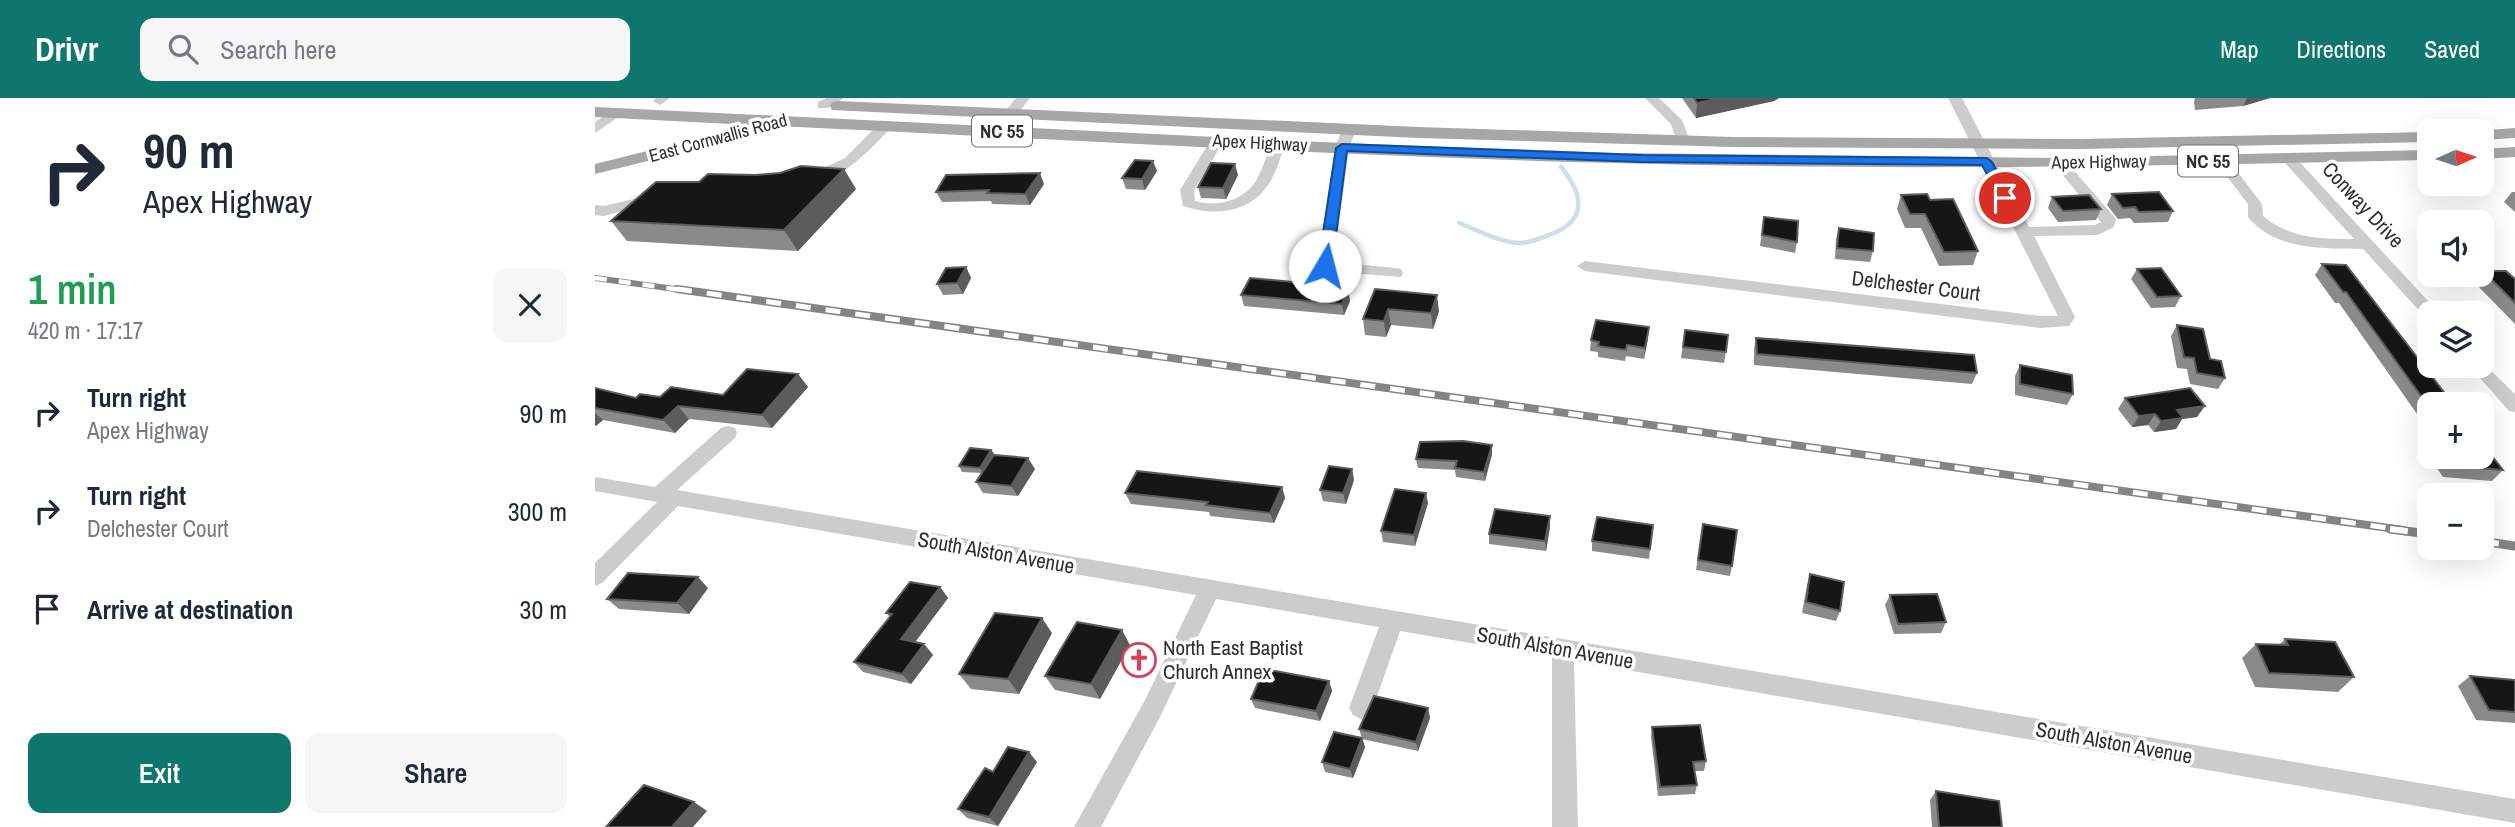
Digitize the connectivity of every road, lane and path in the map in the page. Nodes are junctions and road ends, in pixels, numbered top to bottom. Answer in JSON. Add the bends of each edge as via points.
{"nodes":[{"id":1,"x":602,"y":98,"type":"edge"},
{"id":2,"x":1023,"y":98,"type":"edge"},
{"id":3,"x":1652,"y":98,"type":"edge"},
{"id":4,"x":1955,"y":98,"type":"edge"},
{"id":5,"x":661,"y":99,"type":"edge"},
{"id":6,"x":830,"y":102,"type":"edge"},
{"id":7,"x":595,"y":112,"type":"edge"},
{"id":8,"x":615,"y":113,"type":"junction"},
{"id":9,"x":1010,"y":114,"type":"junction"},
{"id":10,"x":689,"y":116,"type":"junction"},
{"id":11,"x":789,"y":120,"type":"junction"},
{"id":12,"x":886,"y":125,"type":"junction"},
{"id":13,"x":595,"y":129,"type":"edge"},
{"id":14,"x":1349,"y":130,"type":"junction"},
{"id":15,"x":2515,"y":133,"type":"edge"},
{"id":16,"x":2494,"y":134,"type":"edge"},
{"id":17,"x":2417,"y":136,"type":"edge"},
{"id":18,"x":1217,"y":141,"type":"junction"},
{"id":19,"x":1682,"y":141,"type":"junction"},
{"id":20,"x":1279,"y":144,"type":"junction"},
{"id":21,"x":1977,"y":144,"type":"junction"},
{"id":22,"x":1342,"y":148,"type":"junction"},
{"id":23,"x":670,"y":151,"type":"junction"},
{"id":24,"x":2515,"y":152,"type":"edge"},
{"id":25,"x":2494,"y":153,"type":"edge"},
{"id":26,"x":2417,"y":155,"type":"edge"},
{"id":27,"x":2290,"y":160,"type":"junction"},
{"id":28,"x":2222,"y":161,"type":"junction"},
{"id":29,"x":1987,"y":162,"type":"junction"},
{"id":30,"x":2060,"y":163,"type":"junction"},
{"id":31,"x":597,"y":167,"type":"edge"},
{"id":32,"x":798,"y":183,"type":"edge"},
{"id":33,"x":670,"y":195,"type":"edge"},
{"id":34,"x":595,"y":210,"type":"edge"},
{"id":35,"x":2023,"y":232,"type":"junction"},
{"id":36,"x":2368,"y":244,"type":"junction"},
{"id":37,"x":1585,"y":266,"type":"dead end"},
{"id":38,"x":1395,"y":273,"type":"dead end"},
{"id":39,"x":2420,"y":301,"type":"edge"},
{"id":40,"x":2490,"y":378,"type":"edge"},
{"id":41,"x":2515,"y":406,"type":"edge"},
{"id":42,"x":727,"y":433,"type":"dead end"},
{"id":43,"x":595,"y":484,"type":"edge"},
{"id":44,"x":666,"y":497,"type":"junction"},
{"id":45,"x":595,"y":577,"type":"edge"},
{"id":46,"x":1210,"y":589,"type":"junction"},
{"id":47,"x":1393,"y":620,"type":"junction"},
{"id":48,"x":1563,"y":649,"type":"junction"},
{"id":49,"x":1361,"y":708,"type":"dead end"},
{"id":50,"x":2515,"y":811,"type":"edge"},
{"id":51,"x":1087,"y":827,"type":"edge"},
{"id":52,"x":1565,"y":827,"type":"edge"}],
"edges":[{"from":1,"to":5,"type":"main road","name":"Apex Highway","number":"NC 55"},
{"from":2,"to":9,"type":"street"},
{"from":3,"to":19,"type":"street","via":[[1677,123]]},
{"from":4,"to":21,"type":"street","name":"Delchester Court"},
{"from":5,"to":6,"type":"main road","name":"Apex Highway","number":"NC 55"},
{"from":6,"to":9,"type":"main road","name":"Apex Highway","number":"NC 55"},
{"from":6,"to":11,"type":"main road","name":"East Cornwallis Road"},
{"from":7,"to":8,"type":"main road","name":"Apex Highway","number":"NC 55"},
{"from":8,"to":10,"type":"main road","name":"Apex Highway","number":"NC 55"},
{"from":8,"to":13,"type":"street"},
{"from":9,"to":14,"type":"main road","name":"Apex Highway","number":"NC 55"},
{"from":10,"to":11,"type":"main road","name":"Apex Highway","number":"NC 55"},
{"from":10,"to":23,"type":"main road","via":[[696,129]]},
{"from":11,"to":12,"type":"main road","name":"Apex Highway","number":"NC 55"},
{"from":11,"to":23,"type":"main road","name":"East Cornwallis Road"},
{"from":12,"to":18,"type":"main road","name":"Apex Highway","number":"NC 55"},
{"from":12,"to":32,"type":"street","via":[[850,161]]},
{"from":14,"to":19,"type":"main road","name":"Apex Highway","number":"NC 55"},
{"from":14,"to":22,"type":"street"},
{"from":15,"to":16,"type":"main road"},
{"from":17,"to":21,"type":"main road","name":"Apex Highway","number":"NC 55"},
{"from":18,"to":20,"type":"main road","name":"Apex Highway","number":"NC 55"},
{"from":18,"to":20,"type":"street","via":[[1187,190],[1188,203],[1201,209],[1223,208],[1248,198],[1263,183]]},
{"from":19,"to":21,"type":"main road","name":"Apex Highway","number":"NC 55"},
{"from":20,"to":22,"type":"main road","name":"Apex Highway","number":"NC 55"},
{"from":21,"to":29,"type":"street","name":"Delchester Court"},
{"from":22,"to":29,"type":"main road","name":"Apex Highway","number":"NC 55","via":[[1617,158]]},
{"from":22,"to":38,"type":"street","via":[[1325,266]]},
{"from":23,"to":31,"type":"main road","name":"East Cornwallis Road"},
{"from":24,"to":25,"type":"main road"},
{"from":26,"to":27,"type":"main road","name":"Apex Highway","number":"NC 55"},
{"from":27,"to":28,"type":"main road","name":"Apex Highway","number":"NC 55"},
{"from":27,"to":36,"type":"street","name":"Conway Drive"},
{"from":28,"to":30,"type":"main road","name":"Apex Highway","number":"NC 55"},
{"from":28,"to":36,"type":"lane","via":[[2255,204],[2256,217],[2281,237],[2301,243]]},
{"from":29,"to":30,"type":"main road","name":"Apex Highway","number":"NC 55"},
{"from":29,"to":35,"type":"street","name":"Delchester Court"},
{"from":30,"to":35,"type":"street","via":[[2109,224],[2098,230]]},
{"from":33,"to":34,"type":"street"},
{"from":35,"to":37,"type":"street","name":"Delchester Court","via":[[2064,310],[2067,317],[2063,322]]},
{"from":36,"to":39,"type":"street","name":"Conway Drive"},
{"from":40,"to":41,"type":"street"},
{"from":42,"to":44,"type":"street"},
{"from":43,"to":44,"type":"street","name":"South Alston Avenue"},
{"from":44,"to":45,"type":"street"},
{"from":44,"to":46,"type":"street","name":"South Alston Avenue"},
{"from":46,"to":47,"type":"street","name":"South Alston Avenue"},
{"from":46,"to":51,"type":"street","via":[[1174,669]]},
{"from":47,"to":48,"type":"street","name":"South Alston Avenue"},
{"from":47,"to":49,"type":"street"},
{"from":48,"to":50,"type":"street","name":"South Alston Avenue"},
{"from":48,"to":52,"type":"street"}]}
